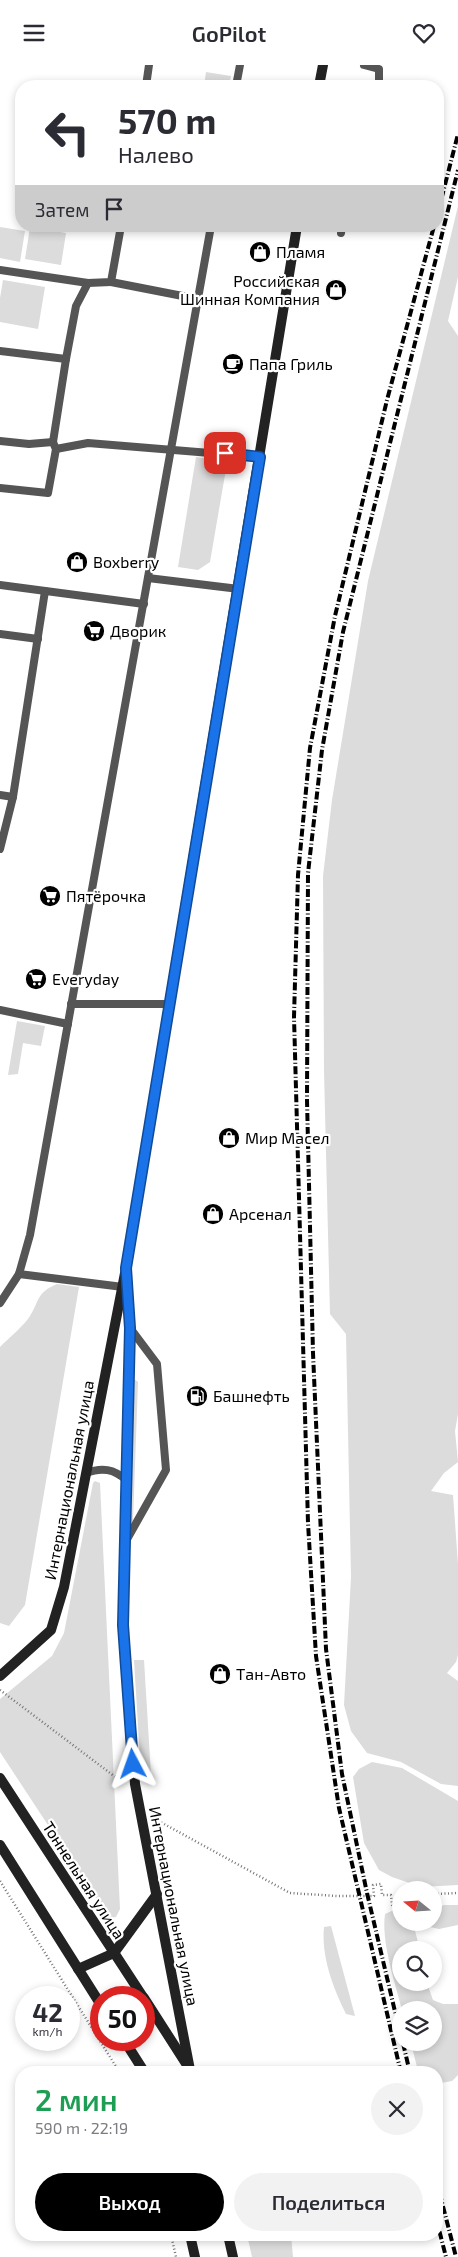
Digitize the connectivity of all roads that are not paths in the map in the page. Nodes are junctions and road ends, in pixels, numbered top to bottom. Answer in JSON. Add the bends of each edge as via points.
{"nodes":[{"id":1,"x":149,"y":65,"type":"edge"},
{"id":2,"x":240,"y":65,"type":"edge"},
{"id":3,"x":323,"y":65,"type":"edge"},
{"id":4,"x":364,"y":65,"type":"edge"},
{"id":5,"x":147,"y":80,"type":"edge"},
{"id":6,"x":237,"y":80,"type":"edge"},
{"id":7,"x":320,"y":80,"type":"edge"},
{"id":8,"x":378,"y":80,"type":"edge"},
{"id":9,"x":120,"y":232,"type":"edge"},
{"id":10,"x":211,"y":232,"type":"edge"},
{"id":11,"x":296,"y":232,"type":"edge"},
{"id":12,"x":0,"y":271,"type":"edge"},
{"id":13,"x":111,"y":282,"type":"junction"},
{"id":14,"x":88,"y":283,"type":"junction"},
{"id":15,"x":198,"y":299,"type":"junction"},
{"id":16,"x":0,"y":351,"type":"edge"},
{"id":17,"x":66,"y":359,"type":"junction"},
{"id":18,"x":0,"y":441,"type":"edge"},
{"id":19,"x":54,"y":445,"type":"junction"},
{"id":20,"x":172,"y":449,"type":"junction"},
{"id":21,"x":260,"y":457,"type":"junction"},
{"id":22,"x":0,"y":488,"type":"edge"},
{"id":23,"x":148,"y":577,"type":"junction"},
{"id":24,"x":0,"y":585,"type":"edge"},
{"id":25,"x":239,"y":589,"type":"junction"},
{"id":26,"x":45,"y":591,"type":"junction"},
{"id":27,"x":144,"y":604,"type":"junction"},
{"id":28,"x":0,"y":634,"type":"edge"},
{"id":29,"x":38,"y":639,"type":"junction"},
{"id":30,"x":0,"y":795,"type":"edge"},
{"id":31,"x":13,"y":797,"type":"junction"},
{"id":32,"x":0,"y":849,"type":"edge"},
{"id":33,"x":72,"y":1004,"type":"junction"},
{"id":34,"x":170,"y":1004,"type":"junction"},
{"id":35,"x":0,"y":1010,"type":"edge"},
{"id":36,"x":68,"y":1024,"type":"junction"},
{"id":37,"x":126,"y":1268,"type":"junction"},
{"id":38,"x":19,"y":1274,"type":"junction"},
{"id":39,"x":123,"y":1287,"type":"junction"},
{"id":40,"x":0,"y":1303,"type":"edge"},
{"id":41,"x":130,"y":1328,"type":"junction"},
{"id":42,"x":86,"y":1473,"type":"junction"},
{"id":43,"x":126,"y":1479,"type":"junction"},
{"id":44,"x":125,"y":1543,"type":"junction"},
{"id":45,"x":0,"y":1676,"type":"edge"},
{"id":46,"x":0,"y":1778,"type":"edge"},
{"id":47,"x":0,"y":1845,"type":"edge"},
{"id":48,"x":157,"y":1894,"type":"junction"},
{"id":49,"x":114,"y":1953,"type":"junction"},
{"id":50,"x":78,"y":1969,"type":"junction"},
{"id":51,"x":135,"y":1986,"type":"edge"},
{"id":52,"x":90,"y":1988,"type":"edge"},
{"id":53,"x":155,"y":2016,"type":"edge"},
{"id":54,"x":131,"y":2051,"type":"edge"},
{"id":55,"x":141,"y":2066,"type":"edge"},
{"id":56,"x":188,"y":2066,"type":"edge"},
{"id":57,"x":190,"y":2066,"type":"edge"},
{"id":58,"x":191,"y":2241,"type":"edge"},
{"id":59,"x":229,"y":2241,"type":"edge"},
{"id":60,"x":195,"y":2257,"type":"edge"},
{"id":61,"x":233,"y":2257,"type":"edge"}],
"edges":[{"from":1,"to":5,"type":"lane"},
{"from":2,"to":6,"type":"lane"},
{"from":3,"to":7,"type":"main road"},
{"from":4,"to":8,"type":"lane","via":[[379,69]]},
{"from":9,"to":13,"type":"lane"},
{"from":10,"to":15,"type":"lane"},
{"from":11,"to":21,"type":"main road","name":"Интернациональная улица"},
{"from":12,"to":14,"type":"lane"},
{"from":13,"to":14,"type":"lane"},
{"from":13,"to":15,"type":"lane"},
{"from":14,"to":17,"type":"lane","via":[[76,306]]},
{"from":15,"to":20,"type":"lane"},
{"from":16,"to":17,"type":"lane"},
{"from":17,"to":19,"type":"lane"},
{"from":18,"to":19,"type":"lane"},
{"from":19,"to":20,"type":"lane","via":[[88,443]]},
{"from":19,"to":22,"type":"lane","via":[[48,493]]},
{"from":20,"to":21,"type":"lane"},
{"from":20,"to":23,"type":"lane"},
{"from":21,"to":25,"type":"main road","name":"Интернациональная улица"},
{"from":23,"to":25,"type":"lane"},
{"from":23,"to":27,"type":"lane"},
{"from":24,"to":26,"type":"lane"},
{"from":25,"to":34,"type":"main road","name":"Интернациональная улица"},
{"from":26,"to":27,"type":"lane"},
{"from":26,"to":29,"type":"lane"},
{"from":27,"to":33,"type":"lane"},
{"from":28,"to":29,"type":"lane"},
{"from":29,"to":31,"type":"lane"},
{"from":30,"to":31,"type":"lane"},
{"from":31,"to":32,"type":"lane"},
{"from":33,"to":34,"type":"lane"},
{"from":33,"to":36,"type":"lane"},
{"from":34,"to":37,"type":"main road","name":"Интернациональная улица"},
{"from":35,"to":36,"type":"lane"},
{"from":36,"to":38,"type":"lane","via":[[30,1235]]},
{"from":37,"to":39,"type":"main road","name":"Интернациональная улица"},
{"from":37,"to":41,"type":"main road","name":"Интернациональная улица"},
{"from":38,"to":39,"type":"lane"},
{"from":38,"to":40,"type":"lane"},
{"from":39,"to":42,"type":"main road","name":"Интернациональная улица"},
{"from":41,"to":43,"type":"main road","name":"Интернациональная улица"},
{"from":41,"to":44,"type":"lane","via":[[157,1364],[166,1470]]},
{"from":42,"to":43,"type":"lane","via":[[112,1470]]},
{"from":42,"to":45,"type":"main road","name":"Интернациональная улица","via":[[64,1587],[51,1629]]},
{"from":43,"to":44,"type":"main road","name":"Интернациональная улица"},
{"from":44,"to":48,"type":"main road","name":"Интернациональная улица","via":[[123,1625],[135,1784]]},
{"from":46,"to":49,"type":"main road","name":"Тоннельная улица"},
{"from":47,"to":50,"type":"main road"},
{"from":48,"to":49,"type":"main road"},
{"from":48,"to":57,"type":"main road","name":"Интернациональная улица"},
{"from":49,"to":50,"type":"main road"},
{"from":49,"to":51,"type":"main road","name":"Тоннельная улица"},
{"from":50,"to":52,"type":"main road"},
{"from":53,"to":56,"type":"main road","name":"Тоннельная улица"},
{"from":54,"to":55,"type":"main road"},
{"from":58,"to":60,"type":"main road"},
{"from":59,"to":61,"type":"main road"}]}
